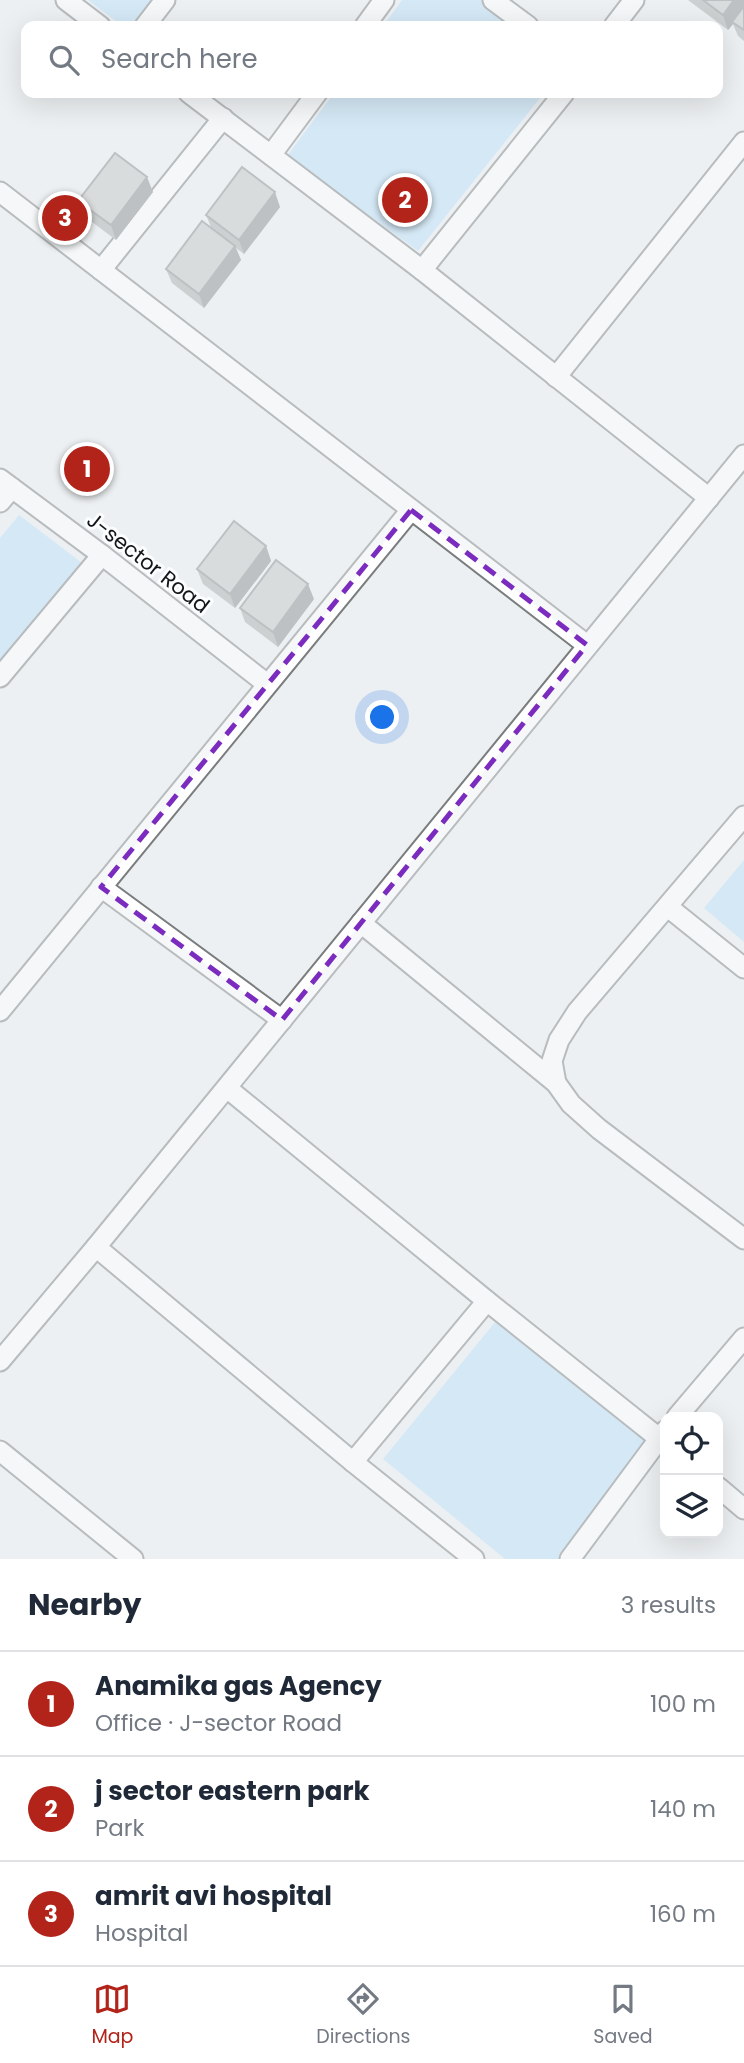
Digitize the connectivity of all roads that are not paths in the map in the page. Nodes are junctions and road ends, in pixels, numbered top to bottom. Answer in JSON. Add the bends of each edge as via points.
{"nodes":[{"id":1,"x":66,"y":0,"type":"edge"},
{"id":2,"x":165,"y":0,"type":"edge"},
{"id":3,"x":384,"y":0,"type":"edge"},
{"id":4,"x":493,"y":0,"type":"edge"},
{"id":5,"x":634,"y":0,"type":"edge"},
{"id":6,"x":93,"y":21,"type":"edge"},
{"id":7,"x":149,"y":21,"type":"edge"},
{"id":8,"x":369,"y":21,"type":"edge"},
{"id":9,"x":521,"y":21,"type":"edge"},
{"id":10,"x":618,"y":21,"type":"edge"},
{"id":11,"x":196,"y":98,"type":"edge"},
{"id":12,"x":313,"y":98,"type":"edge"},
{"id":13,"x":560,"y":98,"type":"edge"},
{"id":14,"x":223,"y":118,"type":"junction"},
{"id":15,"x":744,"y":142,"type":"edge"},
{"id":16,"x":271,"y":155,"type":"junction"},
{"id":17,"x":0,"y":192,"type":"edge"},
{"id":18,"x":101,"y":270,"type":"junction"},
{"id":19,"x":422,"y":270,"type":"junction"},
{"id":20,"x":556,"y":377,"type":"junction"},
{"id":21,"x":744,"y":455,"type":"edge"},
{"id":22,"x":4,"y":490,"type":"edge"},
{"id":23,"x":709,"y":498,"type":"junction"},
{"id":24,"x":411,"y":510,"type":"junction"},
{"id":25,"x":102,"y":555,"type":"junction"},
{"id":26,"x":587,"y":645,"type":"junction"},
{"id":27,"x":0,"y":677,"type":"edge"},
{"id":28,"x":267,"y":684,"type":"junction"},
{"id":29,"x":744,"y":816,"type":"edge"},
{"id":30,"x":101,"y":887,"type":"junction"},
{"id":31,"x":668,"y":906,"type":"junction"},
{"id":32,"x":361,"y":923,"type":"junction"},
{"id":33,"x":744,"y":968,"type":"edge"},
{"id":34,"x":0,"y":1011,"type":"edge"},
{"id":35,"x":282,"y":1020,"type":"junction"},
{"id":36,"x":556,"y":1083,"type":"junction"},
{"id":37,"x":227,"y":1088,"type":"junction"},
{"id":38,"x":744,"y":1239,"type":"edge"},
{"id":39,"x":96,"y":1247,"type":"junction"},
{"id":40,"x":487,"y":1301,"type":"junction"},
{"id":41,"x":744,"y":1338,"type":"edge"},
{"id":42,"x":0,"y":1361,"type":"edge"},
{"id":43,"x":681,"y":1412,"type":"edge"},
{"id":44,"x":660,"y":1435,"type":"edge"},
{"id":45,"x":660,"y":1441,"type":"edge"},
{"id":46,"x":0,"y":1451,"type":"edge"},
{"id":47,"x":353,"y":1462,"type":"junction"},
{"id":48,"x":723,"y":1491,"type":"edge"},
{"id":49,"x":744,"y":1509,"type":"edge"},
{"id":50,"x":133,"y":1559,"type":"edge"},
{"id":51,"x":474,"y":1559,"type":"edge"},
{"id":52,"x":570,"y":1559,"type":"edge"}],
"edges":[{"from":1,"to":6,"type":"street"},
{"from":2,"to":7,"type":"street"},
{"from":3,"to":8,"type":"street"},
{"from":4,"to":9,"type":"street"},
{"from":5,"to":10,"type":"street"},
{"from":11,"to":14,"type":"street"},
{"from":12,"to":16,"type":"street"},
{"from":13,"to":19,"type":"street"},
{"from":14,"to":16,"type":"street"},
{"from":14,"to":18,"type":"street"},
{"from":15,"to":20,"type":"street"},
{"from":16,"to":19,"type":"street"},
{"from":17,"to":18,"type":"street"},
{"from":18,"to":24,"type":"street"},
{"from":19,"to":20,"type":"street"},
{"from":20,"to":23,"type":"street"},
{"from":21,"to":23,"type":"street"},
{"from":22,"to":25,"type":"street","name":"J-sector Road"},
{"from":23,"to":26,"type":"street"},
{"from":24,"to":26,"type":"street"},
{"from":24,"to":28,"type":"street"},
{"from":25,"to":27,"type":"street"},
{"from":25,"to":28,"type":"street","name":"J-sector Road"},
{"from":26,"to":32,"type":"street"},
{"from":28,"to":30,"type":"street"},
{"from":29,"to":31,"type":"street"},
{"from":30,"to":34,"type":"street"},
{"from":30,"to":35,"type":"street"},
{"from":31,"to":33,"type":"street"},
{"from":31,"to":36,"type":"street","via":[[577,1012],[559,1040],[552,1061]]},
{"from":32,"to":35,"type":"street"},
{"from":32,"to":36,"type":"street"},
{"from":35,"to":37,"type":"street"},
{"from":36,"to":38,"type":"street","via":[[599,1129]]},
{"from":37,"to":39,"type":"street"},
{"from":37,"to":40,"type":"street"},
{"from":39,"to":42,"type":"street"},
{"from":39,"to":47,"type":"street"},
{"from":40,"to":44,"type":"street"},
{"from":40,"to":47,"type":"street"},
{"from":41,"to":43,"type":"street"},
{"from":45,"to":52,"type":"street"},
{"from":46,"to":50,"type":"street"},
{"from":47,"to":51,"type":"street"},
{"from":48,"to":49,"type":"street"}]}
